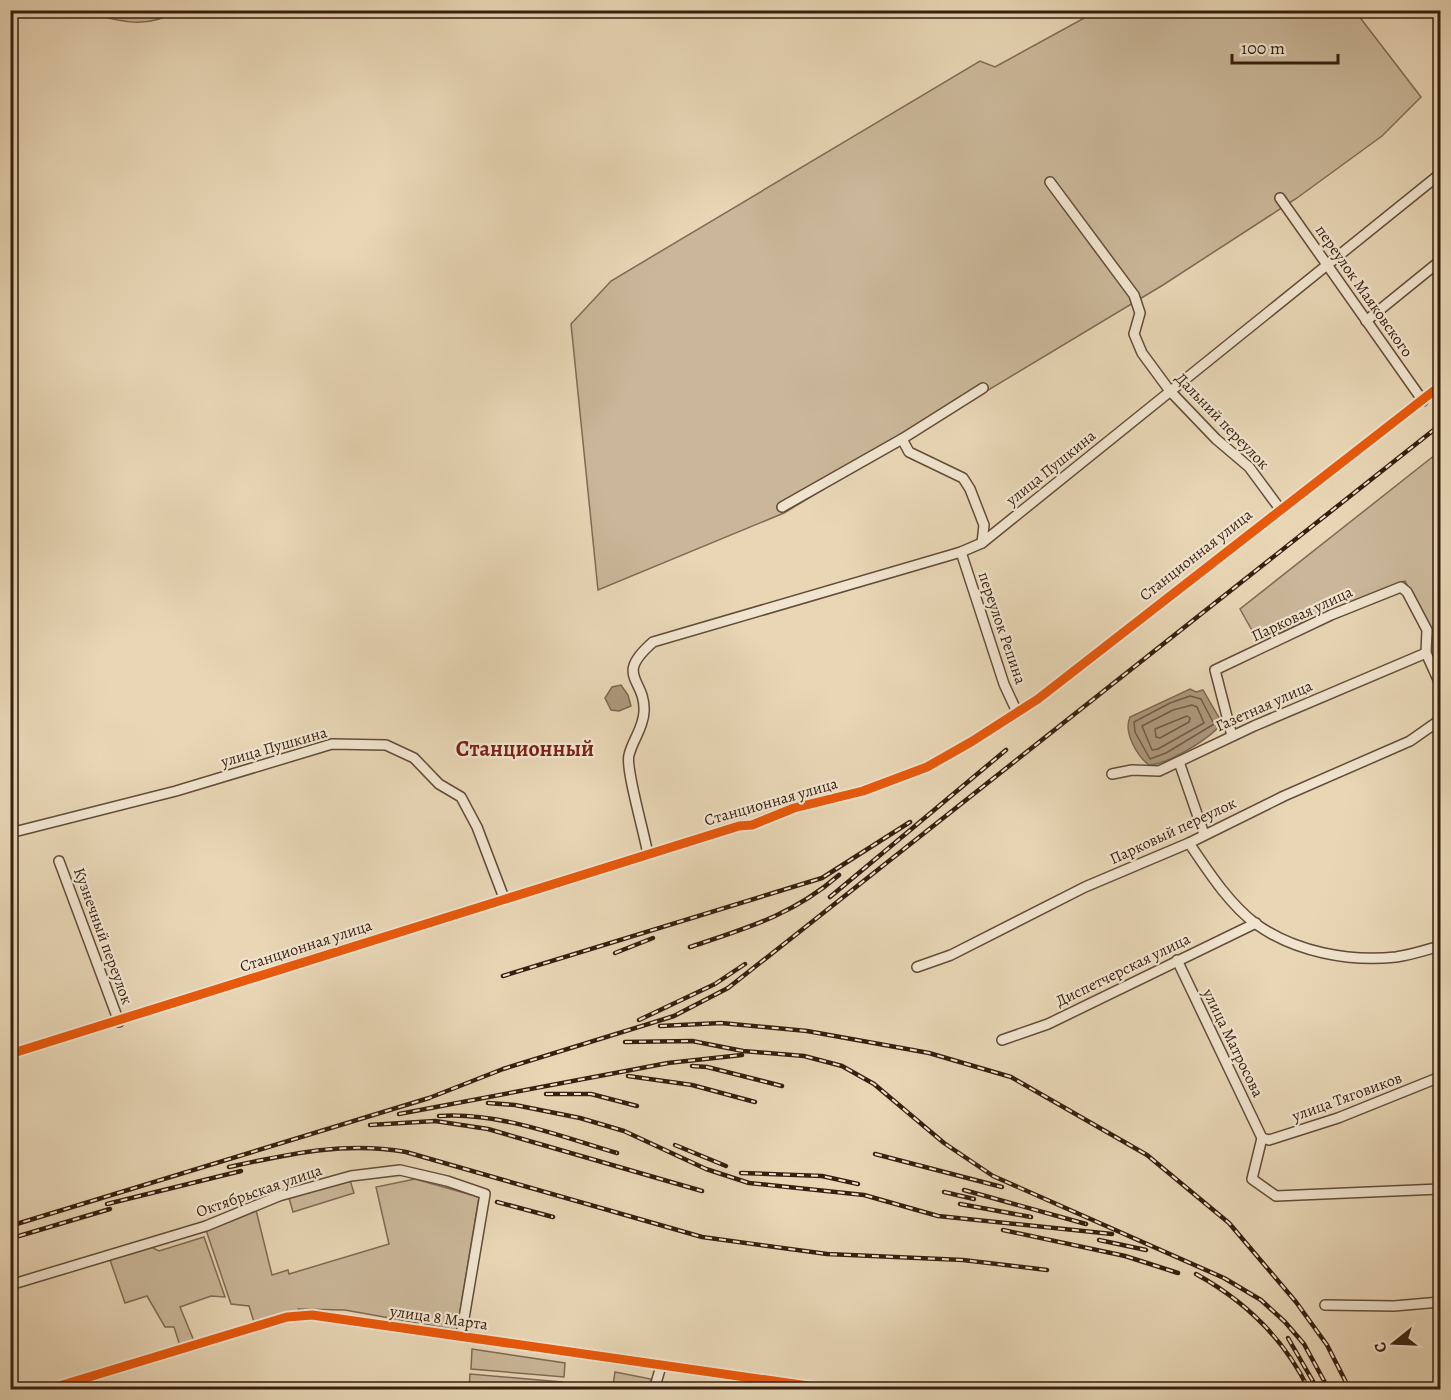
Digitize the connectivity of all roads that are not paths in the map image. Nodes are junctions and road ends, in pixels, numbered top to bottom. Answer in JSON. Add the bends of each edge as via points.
{"nodes":[{"id":1,"x":1440,"y":174,"type":"edge"},
{"id":2,"x":1050,"y":182,"type":"dead end"},
{"id":3,"x":1280,"y":198,"type":"dead end"},
{"id":4,"x":1440,"y":261,"type":"edge"},
{"id":5,"x":1328,"y":263,"type":"junction"},
{"id":6,"x":1366,"y":321,"type":"junction"},
{"id":7,"x":1440,"y":386,"type":"edge"},
{"id":8,"x":983,"y":388,"type":"dead end"},
{"id":9,"x":1170,"y":391,"type":"junction"},
{"id":10,"x":1423,"y":401,"type":"junction"},
{"id":11,"x":902,"y":439,"type":"junction"},
{"id":12,"x":782,"y":507,"type":"dead end"},
{"id":13,"x":1280,"y":509,"type":"junction"},
{"id":14,"x":982,"y":543,"type":"junction"},
{"id":15,"x":961,"y":552,"type":"junction"},
{"id":16,"x":1426,"y":652,"type":"junction"},
{"id":17,"x":1440,"y":684,"type":"edge"},
{"id":18,"x":1017,"y":712,"type":"junction"},
{"id":19,"x":1440,"y":720,"type":"edge"},
{"id":20,"x":1232,"y":736,"type":"junction"},
{"id":21,"x":1179,"y":762,"type":"junction"},
{"id":22,"x":1112,"y":774,"type":"dead end"},
{"id":23,"x":10,"y":833,"type":"edge"},
{"id":24,"x":1203,"y":834,"type":"junction"},
{"id":25,"x":1189,"y":843,"type":"junction"},
{"id":26,"x":648,"y":855,"type":"junction"},
{"id":27,"x":59,"y":861,"type":"dead end"},
{"id":28,"x":504,"y":898,"type":"junction"},
{"id":29,"x":1256,"y":923,"type":"junction"},
{"id":30,"x":1440,"y":946,"type":"edge"},
{"id":31,"x":1177,"y":960,"type":"junction"},
{"id":32,"x":917,"y":967,"type":"dead end"},
{"id":33,"x":119,"y":1022,"type":"junction"},
{"id":34,"x":1002,"y":1040,"type":"dead end"},
{"id":35,"x":10,"y":1054,"type":"edge"},
{"id":36,"x":1440,"y":1077,"type":"edge"},
{"id":37,"x":1262,"y":1138,"type":"junction"},
{"id":38,"x":1440,"y":1192,"type":"edge"},
{"id":39,"x":10,"y":1285,"type":"edge"},
{"id":40,"x":1440,"y":1302,"type":"edge"},
{"id":41,"x":1325,"y":1305,"type":"dead end"},
{"id":42,"x":461,"y":1336,"type":"junction"},
{"id":43,"x":661,"y":1366,"type":"junction"},
{"id":44,"x":46,"y":1389,"type":"edge"},
{"id":45,"x":654,"y":1389,"type":"edge"},
{"id":46,"x":836,"y":1389,"type":"edge"}],
"edges":[{"from":1,"to":5,"type":"street","name":"улица Пушкина"},
{"from":2,"to":9,"type":"street","name":"Дальний переулок","via":[[1134,296],[1140,313],[1134,334],[1142,353]]},
{"from":3,"to":5,"type":"street","name":"переулок Маяковского"},
{"from":4,"to":6,"type":"street"},
{"from":5,"to":6,"type":"street","name":"переулок Маяковского"},
{"from":5,"to":9,"type":"street","name":"улица Пушкина"},
{"from":6,"to":10,"type":"street","name":"переулок Маяковского"},
{"from":7,"to":10,"type":"street","name":"Станционная улица"},
{"from":8,"to":11,"type":"street"},
{"from":9,"to":13,"type":"street","name":"Дальний переулок","via":[[1249,467]]},
{"from":9,"to":14,"type":"street","name":"улица Пушкина"},
{"from":10,"to":13,"type":"street","name":"Станционная улица"},
{"from":11,"to":12,"type":"street"},
{"from":11,"to":14,"type":"street","via":[[909,452],[963,478],[984,525]]},
{"from":13,"to":18,"type":"street","name":"Станционная улица"},
{"from":14,"to":15,"type":"street","name":"улица Пушкина"},
{"from":15,"to":18,"type":"street","name":"переулок Репина","via":[[1004,684]]},
{"from":15,"to":26,"type":"street","name":"улица Пушкина","via":[[653,642],[638,656],[633,677],[645,708],[642,728],[628,756]]},
{"from":16,"to":17,"type":"street"},
{"from":16,"to":20,"type":"street","name":"Газетная улица"},
{"from":16,"to":20,"type":"street","name":"Парковая улица","via":[[1427,630],[1401,587],[1331,615],[1215,670]]},
{"from":18,"to":26,"type":"street","name":"Станционная улица","via":[[927,767],[863,791],[794,808],[752,825]]},
{"from":19,"to":24,"type":"street","name":"Парковый переулок","via":[[1410,741]]},
{"from":20,"to":21,"type":"street","name":"Газетная улица"},
{"from":21,"to":22,"type":"street","name":"Газетная улица","via":[[1159,771]]},
{"from":21,"to":24,"type":"street"},
{"from":23,"to":28,"type":"street","name":"улица Пушкина","via":[[176,791],[333,744],[386,746],[414,758],[439,784],[461,797]]},
{"from":24,"to":25,"type":"street","name":"Парковый переулок"},
{"from":25,"to":29,"type":"street","via":[[1214,880]]},
{"from":25,"to":32,"type":"street","name":"Парковый переулок","via":[[1085,887],[951,955]]},
{"from":26,"to":28,"type":"street","name":"Станционная улица"},
{"from":27,"to":33,"type":"street","name":"Кузнечный переулок"},
{"from":28,"to":33,"type":"street","name":"Станционная улица"},
{"from":29,"to":30,"type":"street","via":[[1290,942],[1341,958],[1396,957]]},
{"from":29,"to":31,"type":"street","name":"Диспетчерская улица"},
{"from":31,"to":34,"type":"street","name":"Диспетчерская улица","via":[[1048,1024]]},
{"from":31,"to":37,"type":"street","name":"улица Матросова"},
{"from":33,"to":35,"type":"street","name":"Станционная улица"},
{"from":36,"to":37,"type":"street","name":"улица Тяговиков","via":[[1338,1118],[1269,1140]]},
{"from":37,"to":38,"type":"street","via":[[1252,1179],[1276,1196]]},
{"from":39,"to":42,"type":"street","name":"Октябрьская улица","via":[[206,1226],[279,1196],[351,1176],[400,1170],[485,1194]]},
{"from":40,"to":41,"type":"street"},
{"from":42,"to":43,"type":"street","name":"улица 8 Марта"},
{"from":42,"to":44,"type":"street","name":"улица 8 Марта","via":[[312,1315],[287,1317]]},
{"from":43,"to":45,"type":"street"},
{"from":43,"to":46,"type":"street","name":"улица 8 Марта"}]}
